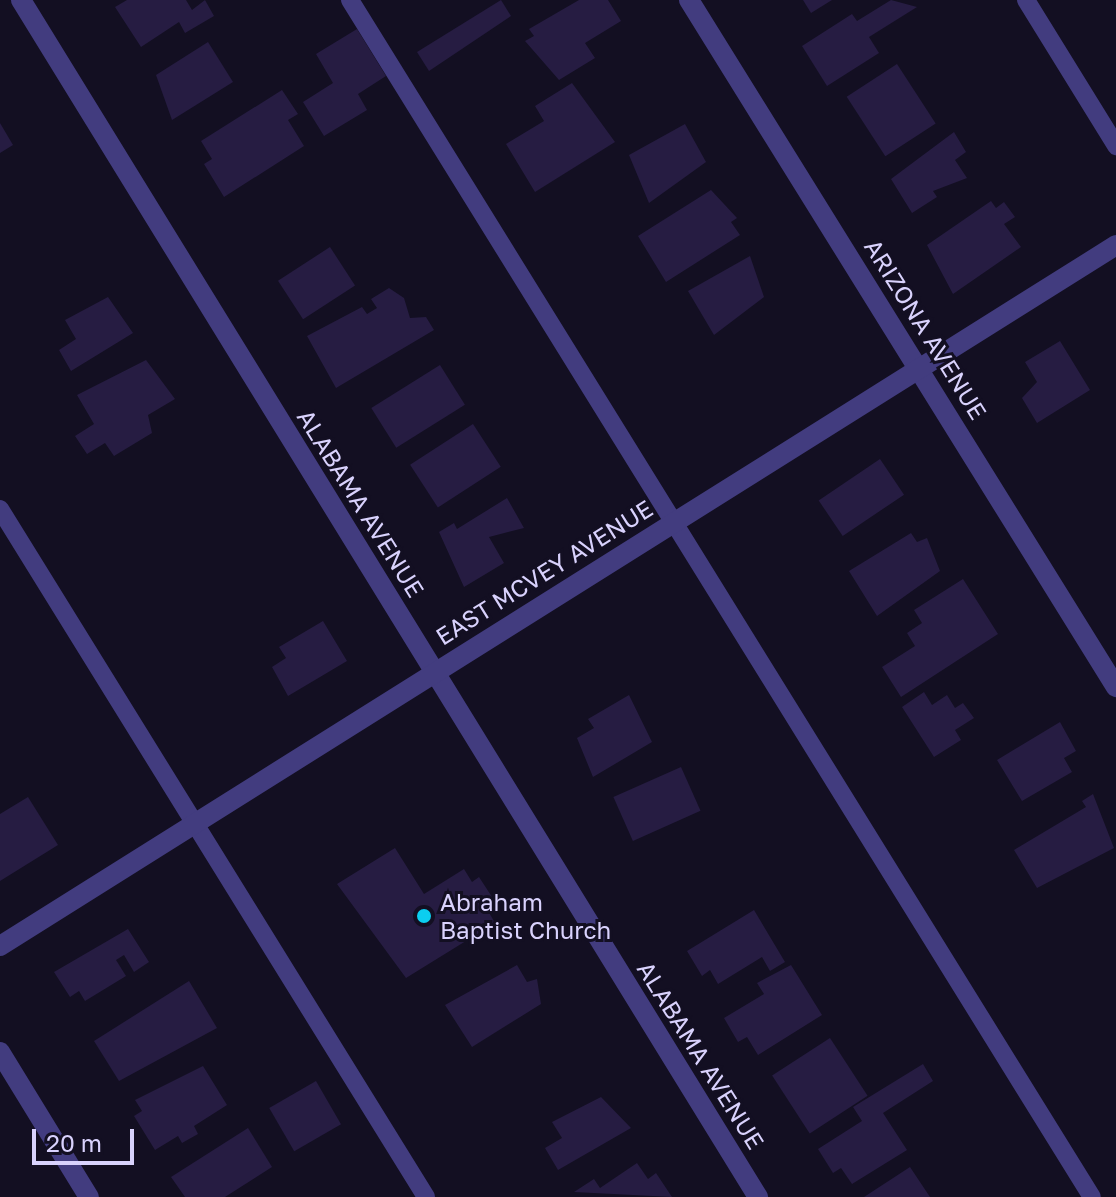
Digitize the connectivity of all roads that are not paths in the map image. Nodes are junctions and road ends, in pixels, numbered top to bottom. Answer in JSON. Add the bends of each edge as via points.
{"nodes":[{"id":1,"x":21,"y":0,"type":"edge"},
{"id":2,"x":350,"y":0,"type":"edge"},
{"id":3,"x":689,"y":0,"type":"edge"},
{"id":4,"x":1026,"y":0,"type":"edge"},
{"id":5,"x":1116,"y":146,"type":"edge"},
{"id":6,"x":1116,"y":245,"type":"edge"},
{"id":7,"x":920,"y":369,"type":"junction"},
{"id":8,"x":0,"y":509,"type":"edge"},
{"id":9,"x":677,"y":521,"type":"junction"},
{"id":10,"x":433,"y":671,"type":"junction"},
{"id":11,"x":1116,"y":687,"type":"edge"},
{"id":12,"x":195,"y":824,"type":"junction"},
{"id":13,"x":0,"y":946,"type":"edge"},
{"id":14,"x":0,"y":1052,"type":"edge"},
{"id":15,"x":89,"y":1197,"type":"edge"},
{"id":16,"x":426,"y":1197,"type":"edge"},
{"id":17,"x":758,"y":1197,"type":"edge"},
{"id":18,"x":1092,"y":1197,"type":"edge"}],
"edges":[{"from":1,"to":10,"type":"street","name":"ALABAMA AVENUE"},
{"from":2,"to":9,"type":"lane"},
{"from":3,"to":7,"type":"street","name":"ARIZONA AVENUE"},
{"from":4,"to":5,"type":"lane"},
{"from":6,"to":7,"type":"street","name":"EAST MCVEY AVENUE"},
{"from":7,"to":9,"type":"street","name":"EAST MCVEY AVENUE"},
{"from":7,"to":11,"type":"street","name":"ARIZONA AVENUE"},
{"from":8,"to":12,"type":"lane"},
{"from":9,"to":10,"type":"street","name":"EAST MCVEY AVENUE"},
{"from":9,"to":18,"type":"lane"},
{"from":10,"to":12,"type":"street","name":"EAST MCVEY AVENUE"},
{"from":10,"to":17,"type":"street","name":"ALABAMA AVENUE"},
{"from":12,"to":13,"type":"street","name":"EAST MCVEY AVENUE"},
{"from":12,"to":16,"type":"lane"},
{"from":14,"to":15,"type":"street"}]}
